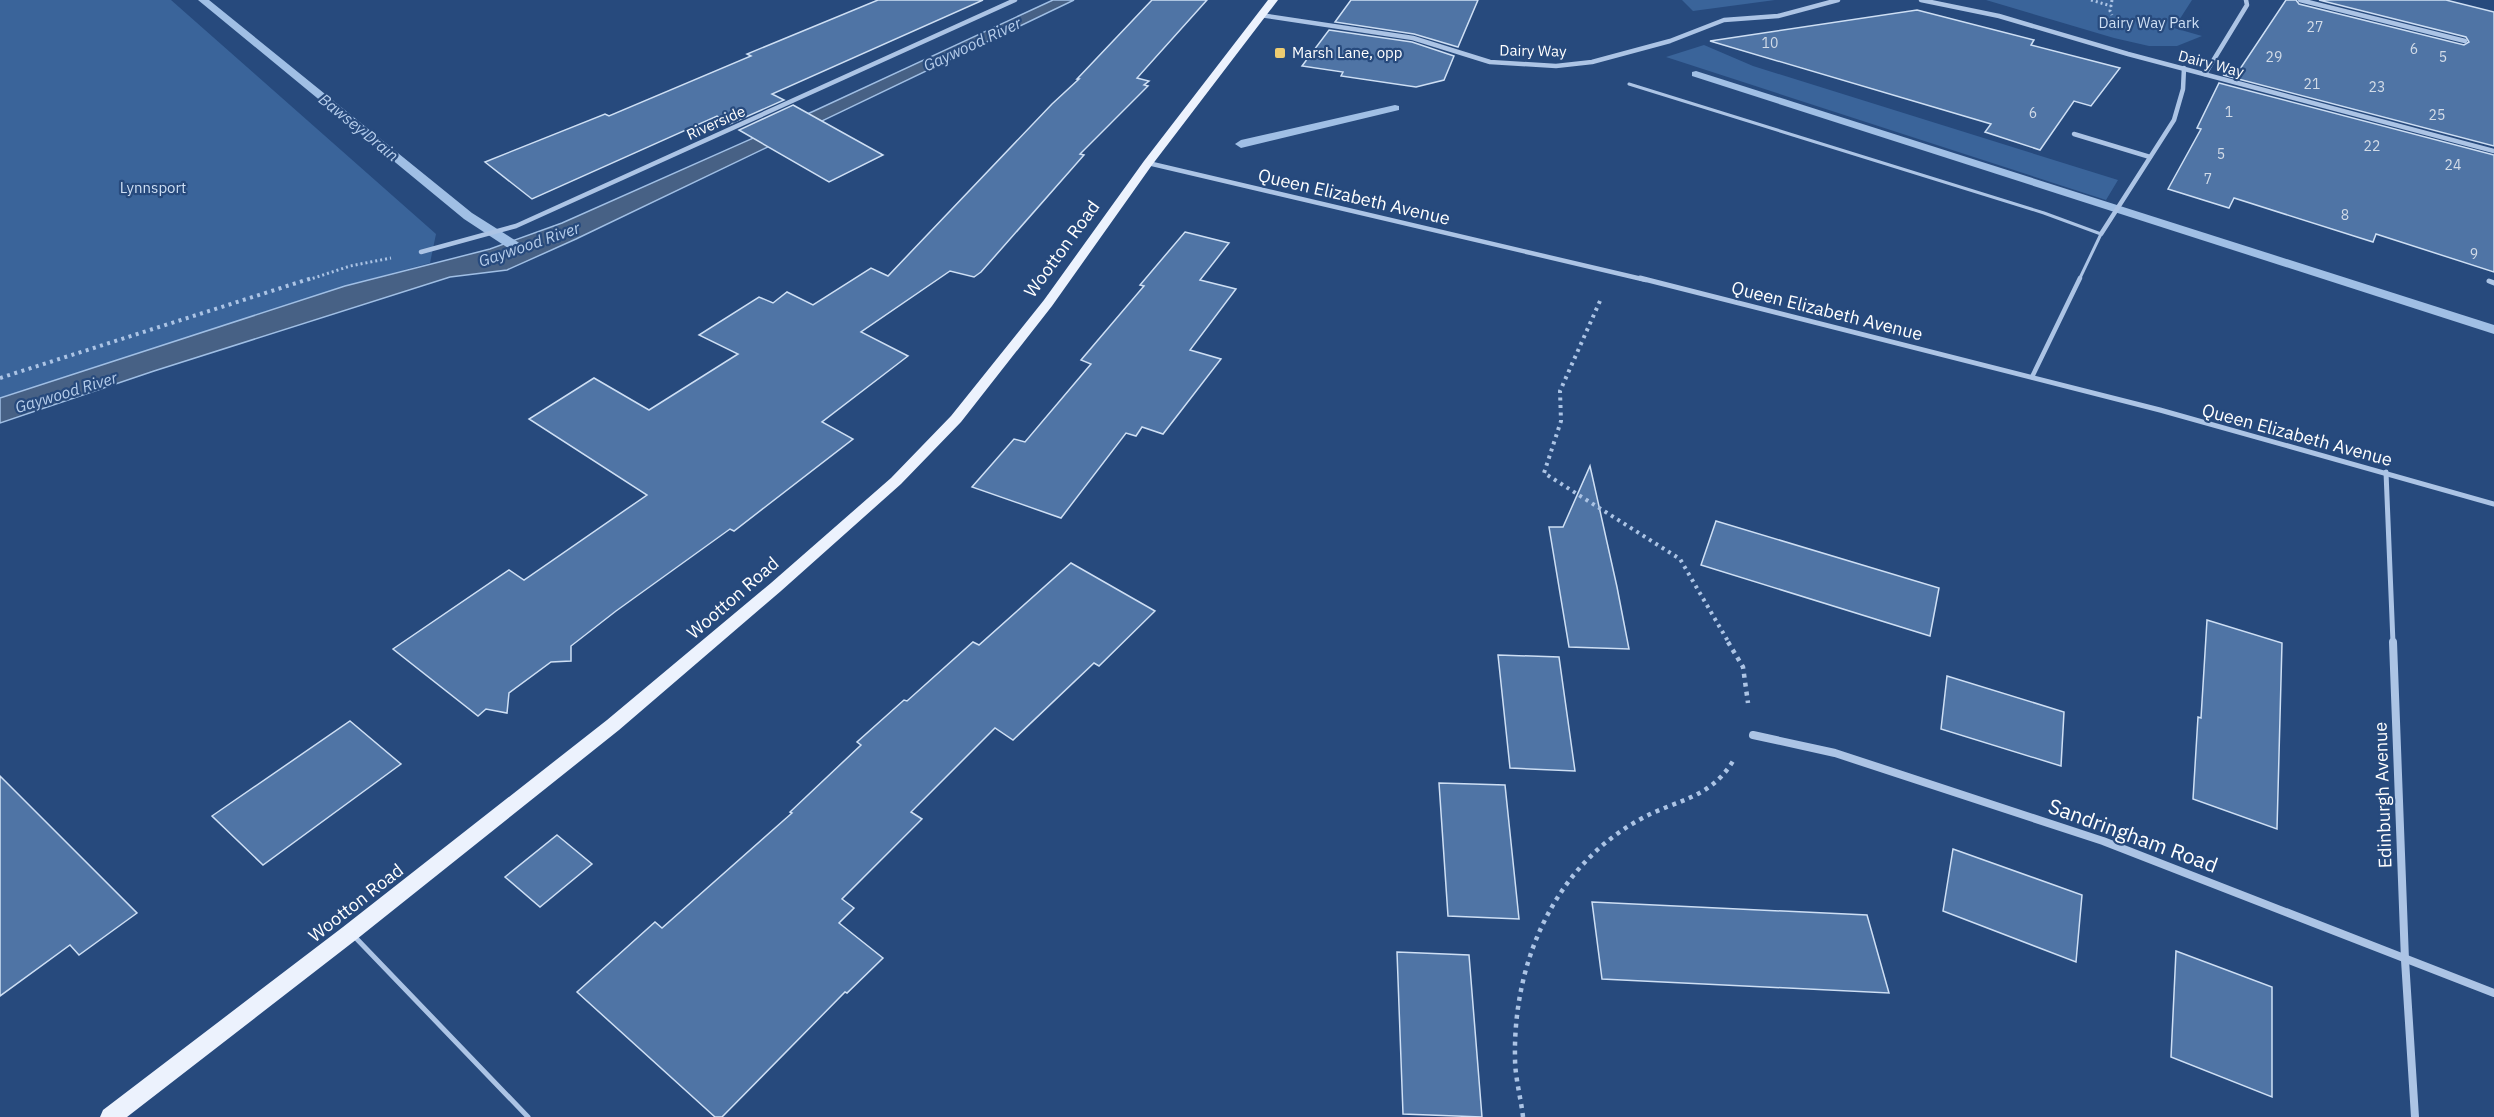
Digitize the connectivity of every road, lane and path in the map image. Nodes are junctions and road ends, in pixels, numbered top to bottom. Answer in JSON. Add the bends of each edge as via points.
{"nodes":[{"id":1,"x":1015,"y":0,"type":"edge"},
{"id":2,"x":1273,"y":0,"type":"edge"},
{"id":3,"x":1838,"y":0,"type":"edge"},
{"id":4,"x":1921,"y":0,"type":"edge"},
{"id":5,"x":2091,"y":0,"type":"edge"},
{"id":6,"x":2246,"y":0,"type":"edge"},
{"id":7,"x":2300,"y":0,"type":"edge"},
{"id":8,"x":2111,"y":6,"type":"dead end"},
{"id":9,"x":1260,"y":15,"type":"junction"},
{"id":10,"x":2465,"y":41,"type":"dead end"},
{"id":11,"x":2184,"y":68,"type":"junction"},
{"id":12,"x":2205,"y":74,"type":"junction"},
{"id":13,"x":1629,"y":84,"type":"dead end"},
{"id":14,"x":2074,"y":134,"type":"dead end"},
{"id":15,"x":2494,"y":151,"type":"edge"},
{"id":16,"x":2150,"y":157,"type":"junction"},
{"id":17,"x":1148,"y":163,"type":"junction"},
{"id":18,"x":2102,"y":234,"type":"junction"},
{"id":19,"x":421,"y":252,"type":"joint"},
{"id":20,"x":1613,"y":270,"type":"junction"},
{"id":21,"x":2032,"y":377,"type":"junction"},
{"id":22,"x":0,"y":378,"type":"edge"},
{"id":23,"x":2386,"y":472,"type":"junction"},
{"id":24,"x":2494,"y":504,"type":"edge"},
{"id":25,"x":1753,"y":735,"type":"junction"},
{"id":26,"x":350,"y":933,"type":"junction"},
{"id":27,"x":2404,"y":960,"type":"junction"},
{"id":28,"x":2494,"y":993,"type":"edge"},
{"id":29,"x":110,"y":1117,"type":"edge"},
{"id":30,"x":528,"y":1117,"type":"edge"},
{"id":31,"x":1523,"y":1117,"type":"edge"},
{"id":32,"x":2415,"y":1117,"type":"edge"}],
"edges":[{"from":1,"to":19,"type":"street","name":"Riverside","via":[[516,226]]},
{"from":2,"to":9,"type":"main road","name":"Wootton Road"},
{"from":3,"to":9,"type":"street","name":"Dairy Way","via":[[1778,16],[1724,20],[1670,41],[1592,62],[1556,66],[1490,62],[1413,38]]},
{"from":4,"to":11,"type":"street","name":"Dairy Way","via":[[1999,16]]},
{"from":5,"to":8,"type":"path"},
{"from":6,"to":12,"type":"street","via":[[2247,5]]},
{"from":7,"to":10,"type":"street"},
{"from":9,"to":17,"type":"main road","name":"Wootton Road"},
{"from":11,"to":12,"type":"street","name":"Dairy Way"},
{"from":11,"to":16,"type":"street","via":[[2174,120]]},
{"from":12,"to":15,"type":"street","name":"Dairy Way"},
{"from":13,"to":18,"type":"lane"},
{"from":14,"to":16,"type":"street"},
{"from":16,"to":18,"type":"street"},
{"from":17,"to":20,"type":"street","name":"Queen Elizabeth Avenue"},
{"from":17,"to":26,"type":"main road","name":"Wootton Road","via":[[1048,303],[956,418],[896,481],[613,725]]},
{"from":18,"to":21,"type":"lane"},
{"from":19,"to":22,"type":"path","via":[[350,266]]},
{"from":20,"to":21,"type":"street","name":"Queen Elizabeth Avenue"},
{"from":20,"to":25,"type":"path","via":[[1560,391],[1561,421],[1544,474],[1680,559],[1743,667]]},
{"from":21,"to":23,"type":"street","name":"Queen Elizabeth Avenue"},
{"from":23,"to":24,"type":"street","name":"Queen Elizabeth Avenue"},
{"from":23,"to":27,"type":"street","name":"Edinburgh Avenue"},
{"from":25,"to":27,"type":"street","name":"Sandringham Road","via":[[1835,753],[2103,842]]},
{"from":25,"to":31,"type":"path","via":[[1715,785],[1630,825],[1597,846],[1567,879],[1529,955],[1518,998],[1515,1060]]},
{"from":26,"to":29,"type":"main road","name":"Wootton Road"},
{"from":26,"to":30,"type":"lane"},
{"from":27,"to":28,"type":"street","name":"Sandringham Road"},
{"from":27,"to":32,"type":"street","name":"Edinburgh Avenue"}]}
